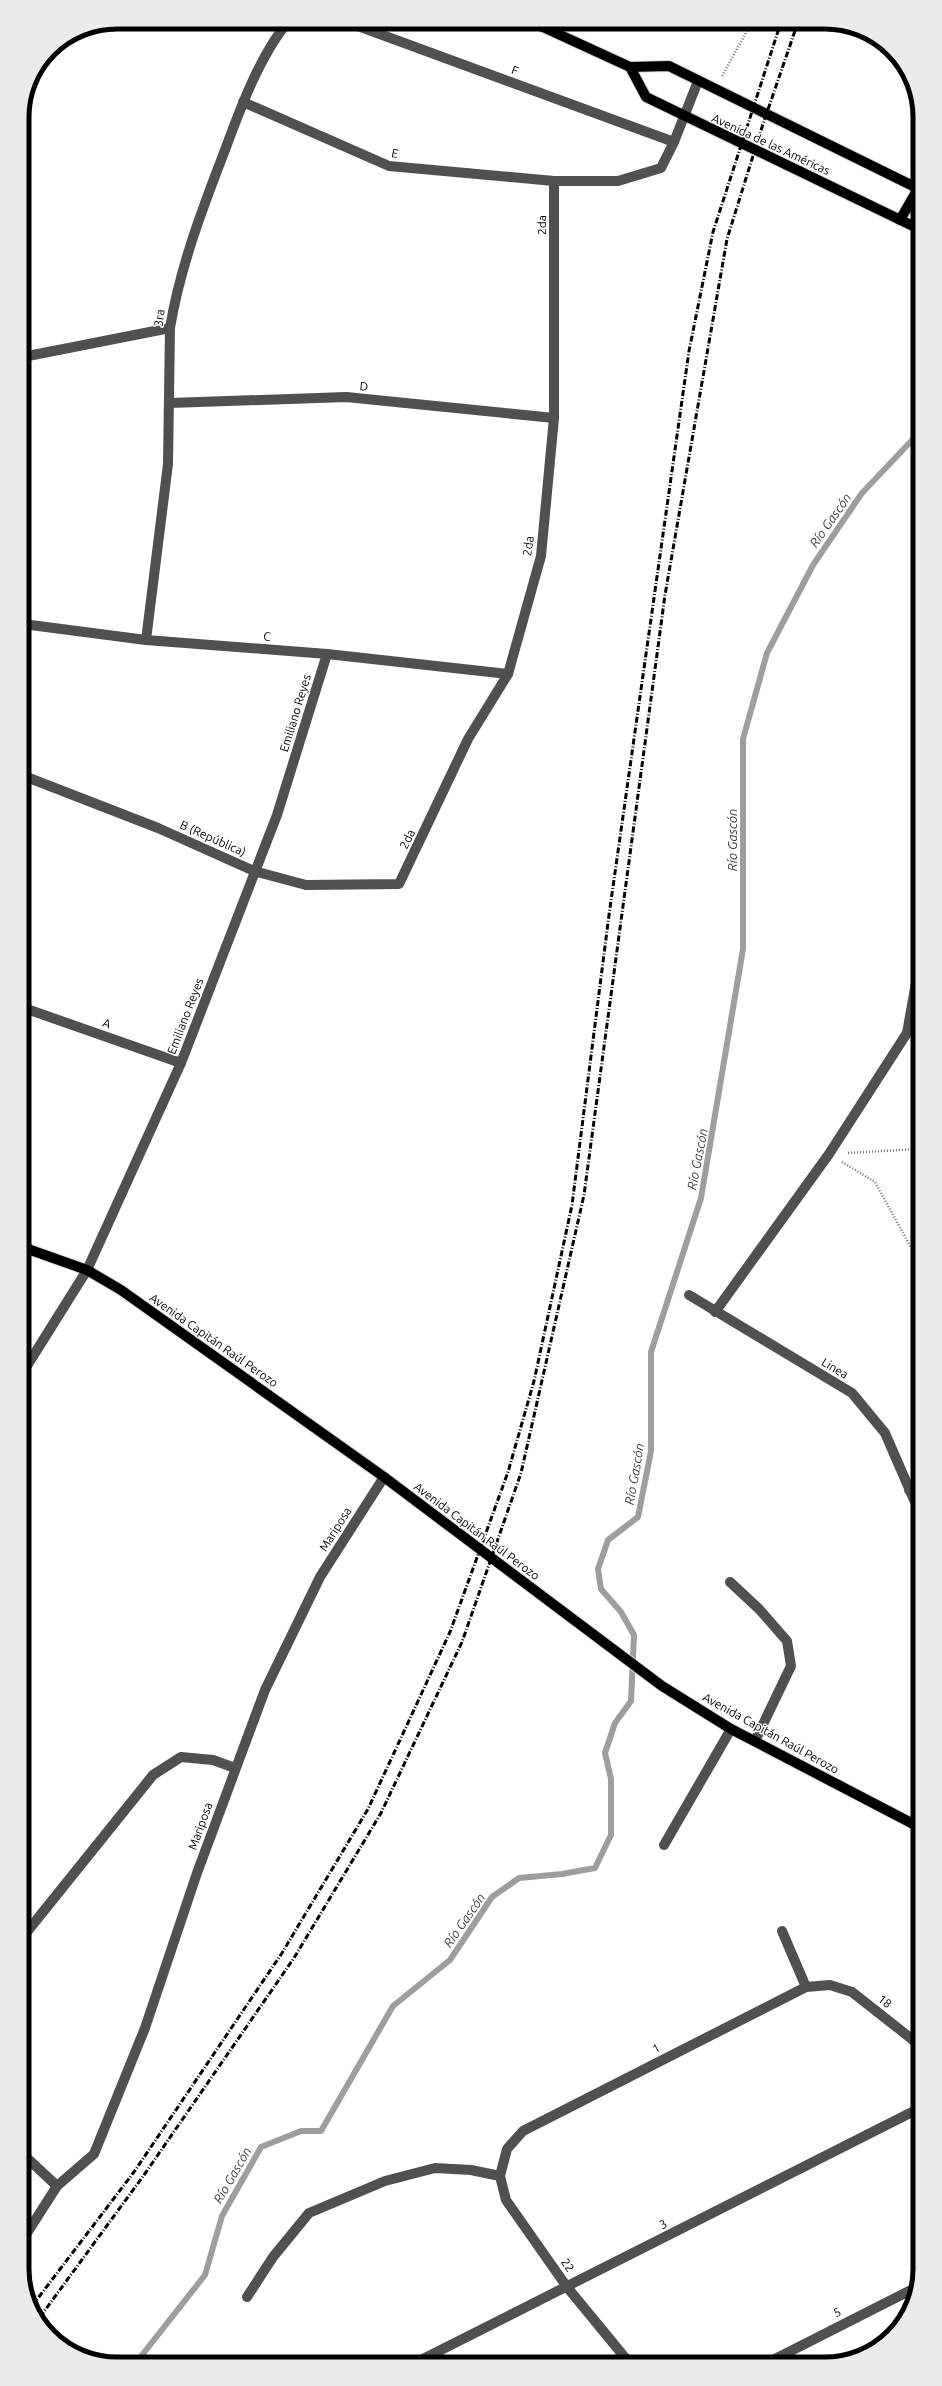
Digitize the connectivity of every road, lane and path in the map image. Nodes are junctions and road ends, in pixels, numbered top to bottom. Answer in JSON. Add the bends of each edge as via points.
{"nodes":[{"id":1,"x":282,"y":29,"type":"edge"},
{"id":2,"x":366,"y":29,"type":"edge"},
{"id":3,"x":547,"y":29,"type":"edge"},
{"id":4,"x":748,"y":29,"type":"edge"},
{"id":5,"x":630,"y":67,"type":"junction"},
{"id":6,"x":698,"y":80,"type":"junction"},
{"id":7,"x":715,"y":88,"type":"junction"},
{"id":8,"x":243,"y":102,"type":"junction"},
{"id":9,"x":684,"y":117,"type":"junction"},
{"id":10,"x":674,"y":142,"type":"junction"},
{"id":11,"x":554,"y":182,"type":"junction"},
{"id":12,"x":913,"y":186,"type":"edge"},
{"id":13,"x":913,"y":197,"type":"edge"},
{"id":14,"x":900,"y":220,"type":"junction"},
{"id":15,"x":913,"y":226,"type":"edge"},
{"id":16,"x":170,"y":328,"type":"junction"},
{"id":17,"x":29,"y":356,"type":"edge"},
{"id":18,"x":170,"y":403,"type":"junction"},
{"id":19,"x":554,"y":418,"type":"junction"},
{"id":20,"x":29,"y":625,"type":"edge"},
{"id":21,"x":146,"y":640,"type":"junction"},
{"id":22,"x":327,"y":654,"type":"junction"},
{"id":23,"x":508,"y":674,"type":"junction"},
{"id":24,"x":29,"y":778,"type":"edge"},
{"id":25,"x":254,"y":871,"type":"junction"},
{"id":26,"x":399,"y":884,"type":"joint"},
{"id":27,"x":913,"y":999,"type":"edge"},
{"id":28,"x":29,"y":1010,"type":"edge"},
{"id":29,"x":181,"y":1063,"type":"junction"},
{"id":30,"x":913,"y":1149,"type":"edge"},
{"id":31,"x":829,"y":1154,"type":"junction"},
{"id":32,"x":29,"y":1249,"type":"edge"},
{"id":33,"x":913,"y":1251,"type":"edge"},
{"id":34,"x":87,"y":1270,"type":"junction"},
{"id":35,"x":688,"y":1295,"type":"dead end"},
{"id":36,"x":715,"y":1312,"type":"junction"},
{"id":37,"x":29,"y":1363,"type":"edge"},
{"id":38,"x":384,"y":1477,"type":"junction"},
{"id":39,"x":913,"y":1488,"type":"edge"},
{"id":40,"x":909,"y":1490,"type":"junction"},
{"id":41,"x":913,"y":1498,"type":"edge"},
{"id":42,"x":730,"y":1582,"type":"dead end"},
{"id":43,"x":731,"y":1729,"type":"junction"},
{"id":44,"x":755,"y":1741,"type":"junction"},
{"id":45,"x":236,"y":1768,"type":"junction"},
{"id":46,"x":913,"y":1824,"type":"edge"},
{"id":47,"x":664,"y":1845,"type":"dead end"},
{"id":48,"x":29,"y":1929,"type":"edge"},
{"id":49,"x":782,"y":1930,"type":"dead end"},
{"id":50,"x":806,"y":1986,"type":"junction"},
{"id":51,"x":852,"y":1992,"type":"joint"},
{"id":52,"x":913,"y":2040,"type":"edge"},
{"id":53,"x":913,"y":2112,"type":"edge"},
{"id":54,"x":29,"y":2160,"type":"edge"},
{"id":55,"x":500,"y":2176,"type":"junction"},
{"id":56,"x":57,"y":2186,"type":"junction"},
{"id":57,"x":29,"y":2230,"type":"edge"},
{"id":58,"x":567,"y":2286,"type":"junction"},
{"id":59,"x":910,"y":2291,"type":"edge"},
{"id":60,"x":247,"y":2297,"type":"dead end"},
{"id":61,"x":427,"y":2357,"type":"edge"},
{"id":62,"x":625,"y":2357,"type":"edge"},
{"id":63,"x":779,"y":2357,"type":"edge"}],
"edges":[{"from":1,"to":8,"type":"street","name":"3ra"},
{"from":2,"to":10,"type":"street","name":"F"},
{"from":3,"to":5,"type":"main road","name":"Avenida de las Américas"},
{"from":4,"to":7,"type":"path"},
{"from":5,"to":6,"type":"main road","name":"Avenida de las Américas","via":[[669,66]]},
{"from":5,"to":9,"type":"main road","name":"Avenida de las Américas","via":[[646,97]]},
{"from":6,"to":7,"type":"main road","name":"Avenida de las Américas"},
{"from":6,"to":9,"type":"street","name":"E"},
{"from":7,"to":12,"type":"main road","name":"Avenida de las Américas"},
{"from":8,"to":11,"type":"street","name":"E","via":[[389,166]]},
{"from":8,"to":16,"type":"street","name":"3ra","via":[[200,213]]},
{"from":9,"to":10,"type":"street","name":"E"},
{"from":9,"to":14,"type":"main road","name":"Avenida de las Américas"},
{"from":10,"to":11,"type":"street","name":"E","via":[[661,168],[618,181]]},
{"from":11,"to":19,"type":"street","name":"2da"},
{"from":13,"to":14,"type":"main road"},
{"from":14,"to":15,"type":"main road","name":"Avenida de las Américas"},
{"from":16,"to":17,"type":"street"},
{"from":16,"to":18,"type":"street","name":"3ra"},
{"from":18,"to":19,"type":"street","name":"D","via":[[346,397]]},
{"from":18,"to":21,"type":"street","name":"3ra","via":[[168,464]]},
{"from":19,"to":23,"type":"street","name":"2da","via":[[541,556]]},
{"from":20,"to":21,"type":"street","name":"C"},
{"from":21,"to":22,"type":"street","name":"C"},
{"from":22,"to":23,"type":"street","name":"C"},
{"from":22,"to":25,"type":"street","name":"Emiliano Reyes","via":[[277,815]]},
{"from":23,"to":26,"type":"street","name":"2da","via":[[468,739]]},
{"from":24,"to":25,"type":"street","name":"B (República)","via":[[158,828]]},
{"from":25,"to":26,"type":"street","name":"B (República)","via":[[306,885]]},
{"from":25,"to":29,"type":"street","name":"Emiliano Reyes"},
{"from":27,"to":31,"type":"street","via":[[907,1032]]},
{"from":28,"to":29,"type":"street","name":"A"},
{"from":29,"to":34,"type":"street","name":"Emiliano Reyes"},
{"from":30,"to":31,"type":"path"},
{"from":31,"to":33,"type":"path","via":[[875,1182]]},
{"from":31,"to":36,"type":"street"},
{"from":32,"to":34,"type":"main road","name":"Avenida Capitán Raúl Perozo"},
{"from":34,"to":37,"type":"street","name":"Emiliano Reyes"},
{"from":34,"to":38,"type":"main road","name":"Avenida Capitán Raúl Perozo","via":[[121,1290]]},
{"from":35,"to":36,"type":"street","name":"Linea"},
{"from":36,"to":40,"type":"street","name":"Linea","via":[[852,1393],[885,1433]]},
{"from":38,"to":43,"type":"main road","name":"Avenida Capitán Raúl Perozo","via":[[662,1686]]},
{"from":38,"to":45,"type":"street","name":"Mariposa","via":[[320,1577],[265,1690]]},
{"from":39,"to":40,"type":"street"},
{"from":40,"to":41,"type":"street","name":"Linea"},
{"from":42,"to":44,"type":"street","via":[[759,1609],[787,1641],[791,1666]]},
{"from":43,"to":44,"type":"main road","name":"Avenida Capitán Raúl Perozo"},
{"from":43,"to":47,"type":"street"},
{"from":44,"to":46,"type":"main road","name":"Avenida Capitán Raúl Perozo"},
{"from":45,"to":48,"type":"street","via":[[213,1760],[181,1757],[153,1775]]},
{"from":45,"to":56,"type":"street","name":"Mariposa","via":[[197,1873],[145,2028],[94,2154]]},
{"from":49,"to":50,"type":"street"},
{"from":50,"to":51,"type":"street","name":"1","via":[[830,1985]]},
{"from":50,"to":55,"type":"street","name":"1","via":[[523,2130],[507,2149]]},
{"from":51,"to":52,"type":"street","name":"18"},
{"from":53,"to":58,"type":"street","name":"3"},
{"from":54,"to":56,"type":"street"},
{"from":55,"to":58,"type":"street","name":"22","via":[[506,2200]]},
{"from":55,"to":60,"type":"street","via":[[471,2170],[435,2168],[385,2181],[309,2213],[273,2257]]},
{"from":56,"to":57,"type":"street","name":"Mariposa"},
{"from":58,"to":61,"type":"street","name":"3"},
{"from":58,"to":62,"type":"street","name":"22"},
{"from":59,"to":63,"type":"street","name":"5"}]}
